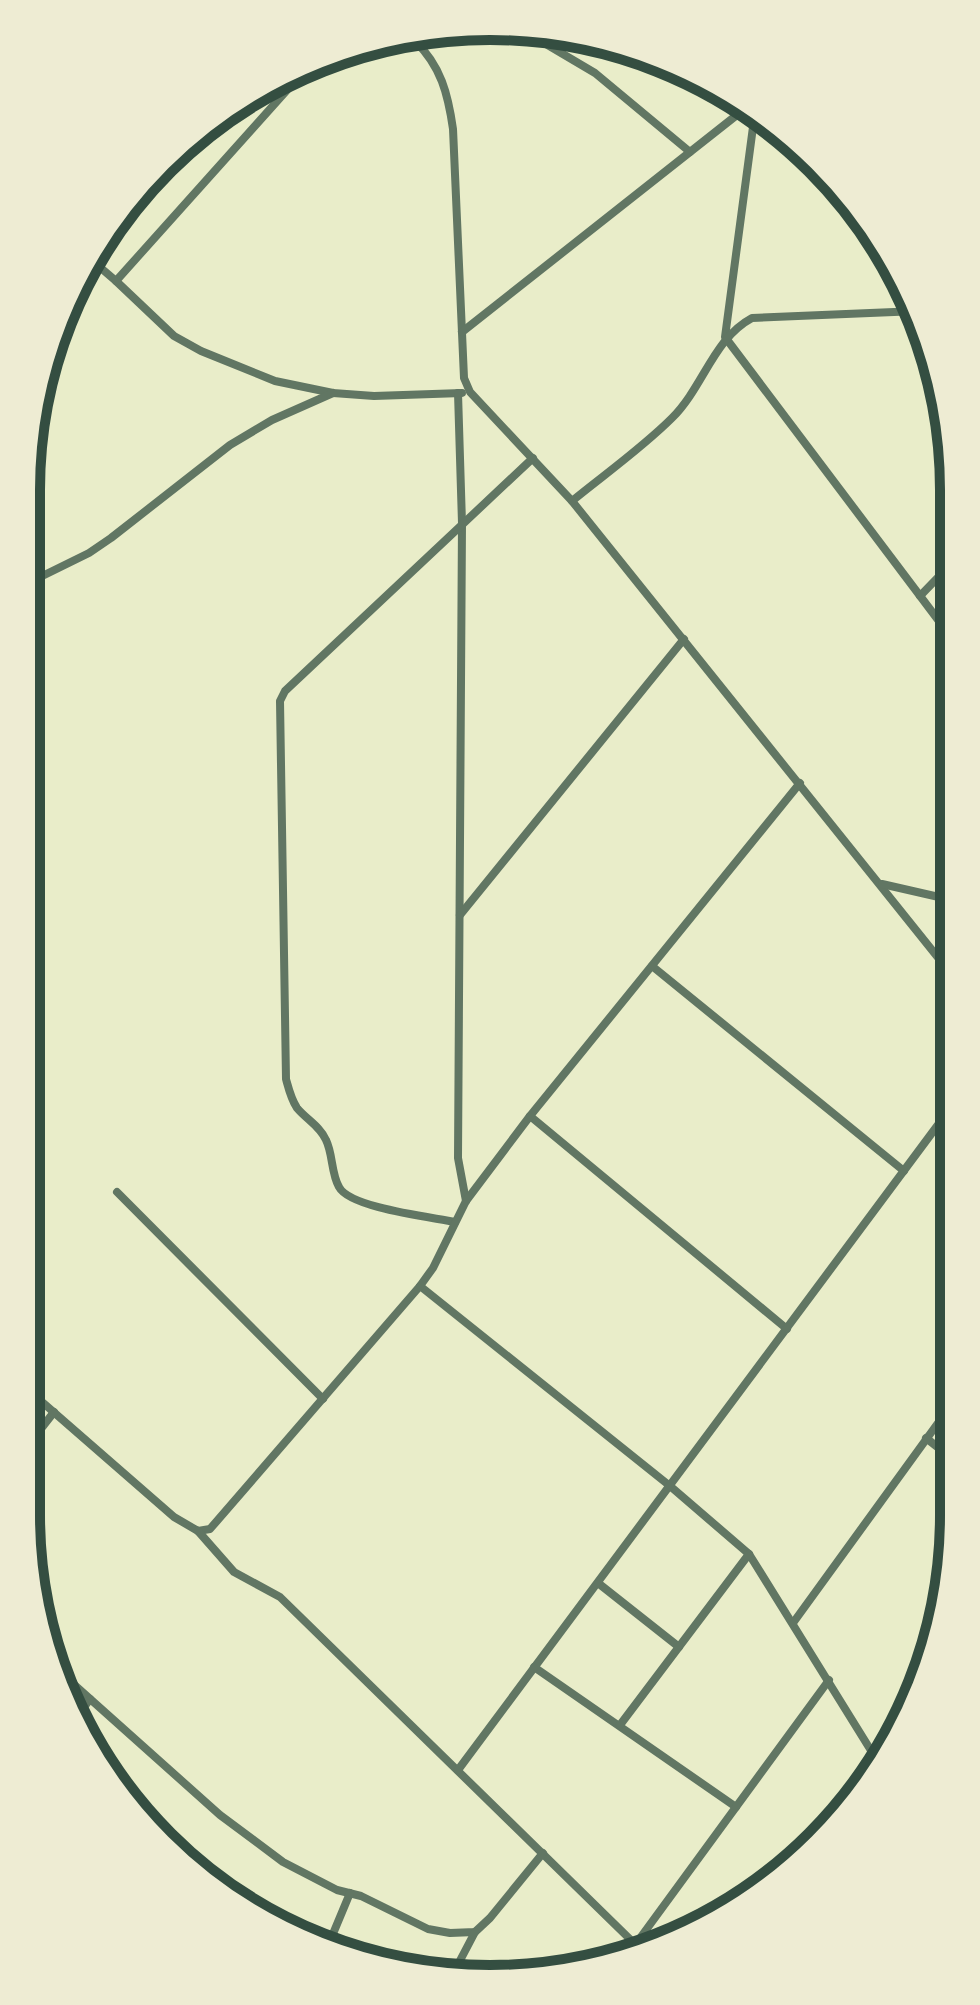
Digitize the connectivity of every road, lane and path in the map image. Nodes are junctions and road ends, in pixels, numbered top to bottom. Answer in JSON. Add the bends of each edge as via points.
{"nodes":[{"id":1,"x":552,"y":44,"type":"edge"},
{"id":2,"x":420,"y":46,"type":"edge"},
{"id":3,"x":290,"y":86,"type":"edge"},
{"id":4,"x":738,"y":114,"type":"edge"},
{"id":5,"x":753,"y":125,"type":"edge"},
{"id":6,"x":690,"y":152,"type":"junction"},
{"id":7,"x":99,"y":267,"type":"edge"},
{"id":8,"x":116,"y":281,"type":"junction"},
{"id":9,"x":903,"y":312,"type":"edge"},
{"id":10,"x":462,"y":332,"type":"junction"},
{"id":11,"x":725,"y":337,"type":"junction"},
{"id":12,"x":470,"y":392,"type":"junction"},
{"id":13,"x":333,"y":393,"type":"junction"},
{"id":14,"x":458,"y":393,"type":"junction"},
{"id":15,"x":533,"y":458,"type":"junction"},
{"id":16,"x":572,"y":501,"type":"junction"},
{"id":17,"x":462,"y":523,"type":"junction"},
{"id":18,"x":940,"y":575,"type":"edge"},
{"id":19,"x":40,"y":577,"type":"edge"},
{"id":20,"x":920,"y":596,"type":"junction"},
{"id":21,"x":940,"y":622,"type":"edge"},
{"id":22,"x":684,"y":639,"type":"junction"},
{"id":23,"x":800,"y":783,"type":"junction"},
{"id":24,"x":881,"y":884,"type":"junction"},
{"id":25,"x":940,"y":897,"type":"edge"},
{"id":26,"x":459,"y":915,"type":"junction"},
{"id":27,"x":940,"y":960,"type":"edge"},
{"id":28,"x":652,"y":966,"type":"junction"},
{"id":29,"x":530,"y":1116,"type":"junction"},
{"id":30,"x":940,"y":1122,"type":"edge"},
{"id":31,"x":904,"y":1171,"type":"junction"},
{"id":32,"x":117,"y":1192,"type":"dead end"},
{"id":33,"x":466,"y":1201,"type":"junction"},
{"id":34,"x":455,"y":1222,"type":"junction"},
{"id":35,"x":420,"y":1286,"type":"junction"},
{"id":36,"x":787,"y":1329,"type":"junction"},
{"id":37,"x":323,"y":1399,"type":"junction"},
{"id":38,"x":40,"y":1400,"type":"edge"},
{"id":39,"x":54,"y":1412,"type":"junction"},
{"id":40,"x":940,"y":1420,"type":"edge"},
{"id":41,"x":40,"y":1430,"type":"edge"},
{"id":42,"x":926,"y":1438,"type":"junction"},
{"id":43,"x":940,"y":1449,"type":"edge"},
{"id":44,"x":670,"y":1486,"type":"junction"},
{"id":45,"x":198,"y":1531,"type":"junction"},
{"id":46,"x":749,"y":1554,"type":"junction"},
{"id":47,"x":598,"y":1583,"type":"junction"},
{"id":48,"x":793,"y":1623,"type":"junction"},
{"id":49,"x":679,"y":1647,"type":"junction"},
{"id":50,"x":534,"y":1667,"type":"junction"},
{"id":51,"x":829,"y":1680,"type":"junction"},
{"id":52,"x":73,"y":1683,"type":"edge"},
{"id":53,"x":90,"y":1699,"type":"junction"},
{"id":54,"x":83,"y":1708,"type":"edge"},
{"id":55,"x":620,"y":1725,"type":"junction"},
{"id":56,"x":872,"y":1752,"type":"edge"},
{"id":57,"x":458,"y":1770,"type":"junction"},
{"id":58,"x":736,"y":1807,"type":"junction"},
{"id":59,"x":543,"y":1853,"type":"junction"},
{"id":60,"x":350,"y":1893,"type":"junction"},
{"id":61,"x":475,"y":1932,"type":"junction"},
{"id":62,"x":332,"y":1936,"type":"edge"},
{"id":63,"x":643,"y":1938,"type":"edge"},
{"id":64,"x":633,"y":1942,"type":"edge"},
{"id":65,"x":458,"y":1964,"type":"edge"}],
"edges":[{"from":1,"to":6,"type":"street","via":[[595,73]]},
{"from":2,"to":10,"type":"street","via":[[441,74],[449,101]]},
{"from":3,"to":8,"type":"street"},
{"from":4,"to":6,"type":"street"},
{"from":5,"to":11,"type":"street"},
{"from":6,"to":10,"type":"street"},
{"from":7,"to":8,"type":"street"},
{"from":8,"to":13,"type":"street","via":[[158,322],[201,351],[275,381]]},
{"from":9,"to":11,"type":"street","via":[[752,318]]},
{"from":10,"to":12,"type":"street","via":[[464,378]]},
{"from":11,"to":16,"type":"street","via":[[696,390],[672,418]]},
{"from":11,"to":20,"type":"street"},
{"from":12,"to":14,"type":"street"},
{"from":12,"to":15,"type":"street"},
{"from":13,"to":14,"type":"street"},
{"from":13,"to":19,"type":"street","via":[[230,445],[100,546]]},
{"from":14,"to":17,"type":"street"},
{"from":15,"to":16,"type":"street"},
{"from":15,"to":17,"type":"street"},
{"from":16,"to":22,"type":"street"},
{"from":17,"to":26,"type":"street"},
{"from":17,"to":34,"type":"street","via":[[285,691],[279,715],[286,1079],[292,1100],[326,1140],[338,1187],[345,1194]]},
{"from":18,"to":20,"type":"street"},
{"from":20,"to":21,"type":"street"},
{"from":22,"to":23,"type":"street"},
{"from":22,"to":26,"type":"street"},
{"from":23,"to":24,"type":"street"},
{"from":23,"to":28,"type":"street"},
{"from":24,"to":25,"type":"street"},
{"from":24,"to":27,"type":"street"},
{"from":26,"to":33,"type":"street","via":[[458,1158]]},
{"from":28,"to":29,"type":"street"},
{"from":28,"to":31,"type":"street"},
{"from":29,"to":33,"type":"street"},
{"from":29,"to":36,"type":"street"},
{"from":30,"to":31,"type":"street"},
{"from":31,"to":36,"type":"street"},
{"from":32,"to":37,"type":"street"},
{"from":33,"to":34,"type":"street"},
{"from":34,"to":35,"type":"street"},
{"from":35,"to":37,"type":"street"},
{"from":35,"to":44,"type":"street"},
{"from":36,"to":44,"type":"street"},
{"from":37,"to":45,"type":"street","via":[[210,1529]]},
{"from":38,"to":39,"type":"street"},
{"from":39,"to":41,"type":"street"},
{"from":39,"to":45,"type":"street","via":[[174,1517]]},
{"from":40,"to":42,"type":"street"},
{"from":42,"to":43,"type":"street"},
{"from":42,"to":48,"type":"street"},
{"from":44,"to":46,"type":"street"},
{"from":44,"to":47,"type":"street"},
{"from":45,"to":57,"type":"street","via":[[234,1572],[280,1597]]},
{"from":46,"to":48,"type":"street"},
{"from":46,"to":49,"type":"street"},
{"from":47,"to":49,"type":"street"},
{"from":47,"to":50,"type":"street"},
{"from":48,"to":51,"type":"street"},
{"from":49,"to":55,"type":"street"},
{"from":50,"to":55,"type":"street"},
{"from":50,"to":57,"type":"street"},
{"from":51,"to":56,"type":"street"},
{"from":51,"to":58,"type":"street"},
{"from":52,"to":53,"type":"street"},
{"from":53,"to":54,"type":"street"},
{"from":53,"to":60,"type":"street","via":[[220,1815],[283,1862]]},
{"from":55,"to":58,"type":"street"},
{"from":57,"to":59,"type":"street"},
{"from":58,"to":63,"type":"street"},
{"from":59,"to":61,"type":"street"},
{"from":59,"to":64,"type":"street"},
{"from":60,"to":61,"type":"street","via":[[428,1929]]},
{"from":60,"to":62,"type":"street"},
{"from":61,"to":65,"type":"street"}]}
